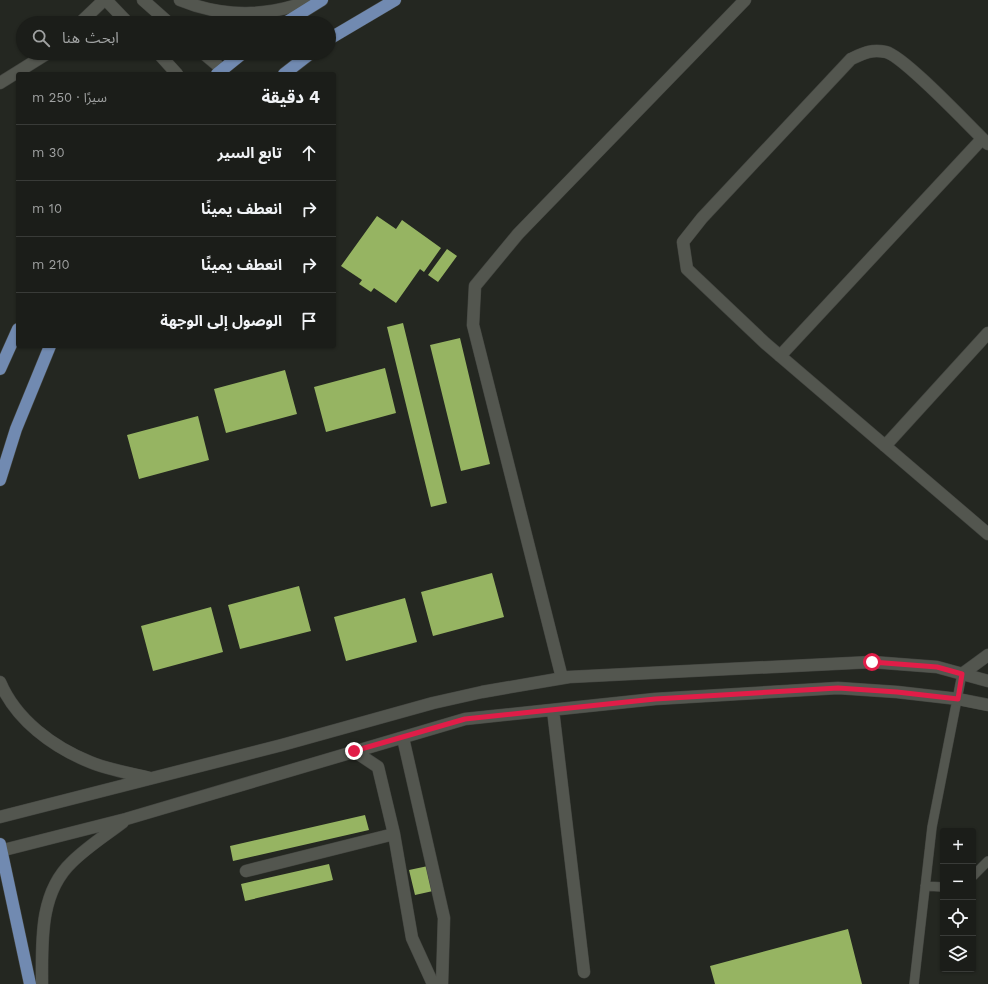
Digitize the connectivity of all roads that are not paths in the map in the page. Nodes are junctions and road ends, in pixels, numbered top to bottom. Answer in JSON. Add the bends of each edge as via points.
{"nodes":[{"id":1,"x":105,"y":0,"type":"edge"},
{"id":2,"x":143,"y":0,"type":"edge"},
{"id":3,"x":180,"y":0,"type":"edge"},
{"id":4,"x":311,"y":0,"type":"edge"},
{"id":5,"x":322,"y":0,"type":"edge"},
{"id":6,"x":395,"y":0,"type":"edge"},
{"id":7,"x":745,"y":0,"type":"edge"},
{"id":8,"x":88,"y":16,"type":"edge"},
{"id":9,"x":121,"y":16,"type":"edge"},
{"id":10,"x":161,"y":16,"type":"edge"},
{"id":11,"x":297,"y":16,"type":"edge"},
{"id":12,"x":336,"y":35,"type":"edge"},
{"id":13,"x":37,"y":60,"type":"edge"},
{"id":14,"x":164,"y":60,"type":"edge"},
{"id":15,"x":209,"y":60,"type":"edge"},
{"id":16,"x":234,"y":60,"type":"edge"},
{"id":17,"x":302,"y":60,"type":"edge"},
{"id":18,"x":18,"y":72,"type":"edge"},
{"id":19,"x":175,"y":72,"type":"edge"},
{"id":20,"x":219,"y":72,"type":"edge"},
{"id":21,"x":287,"y":72,"type":"edge"},
{"id":22,"x":16,"y":73,"type":"edge"},
{"id":23,"x":0,"y":83,"type":"edge"},
{"id":24,"x":985,"y":141,"type":"edge"},
{"id":25,"x":16,"y":333,"type":"edge"},
{"id":26,"x":988,"y":333,"type":"edge"},
{"id":27,"x":49,"y":348,"type":"edge"},
{"id":28,"x":780,"y":356,"type":"junction"},
{"id":29,"x":0,"y":369,"type":"edge"},
{"id":30,"x":885,"y":446,"type":"junction"},
{"id":31,"x":0,"y":480,"type":"edge"},
{"id":32,"x":988,"y":534,"type":"edge"},
{"id":33,"x":988,"y":655,"type":"edge"},
{"id":34,"x":962,"y":674,"type":"junction"},
{"id":35,"x":562,"y":678,"type":"junction"},
{"id":36,"x":988,"y":681,"type":"edge"},
{"id":37,"x":0,"y":682,"type":"edge"},
{"id":38,"x":958,"y":699,"type":"junction"},
{"id":39,"x":988,"y":705,"type":"edge"},
{"id":40,"x":553,"y":710,"type":"junction"},
{"id":41,"x":403,"y":738,"type":"junction"},
{"id":42,"x":354,"y":751,"type":"junction"},
{"id":43,"x":151,"y":778,"type":"junction"},
{"id":44,"x":0,"y":816,"type":"edge"},
{"id":45,"x":126,"y":819,"type":"junction"},
{"id":46,"x":394,"y":834,"type":"junction"},
{"id":47,"x":0,"y":848,"type":"edge"},
{"id":48,"x":988,"y":861,"type":"edge"},
{"id":49,"x":246,"y":870,"type":"dead end"},
{"id":50,"x":976,"y":873,"type":"edge"},
{"id":51,"x":925,"y":886,"type":"junction"},
{"id":52,"x":940,"y":887,"type":"edge"},
{"id":53,"x":584,"y":972,"type":"dead end"},
{"id":54,"x":30,"y":984,"type":"edge"},
{"id":55,"x":42,"y":984,"type":"edge"},
{"id":56,"x":433,"y":984,"type":"edge"},
{"id":57,"x":442,"y":984,"type":"edge"},
{"id":58,"x":914,"y":984,"type":"edge"}],
"edges":[{"from":1,"to":8,"type":"street"},
{"from":1,"to":9,"type":"street"},
{"from":2,"to":10,"type":"street"},
{"from":3,"to":4,"type":"street","via":[[194,6],[246,14],[270,12]]},
{"from":5,"to":11,"type":"main road"},
{"from":6,"to":12,"type":"main road"},
{"from":7,"to":35,"type":"street","via":[[518,234],[475,286],[472,325]]},
{"from":13,"to":18,"type":"street"},
{"from":14,"to":19,"type":"street"},
{"from":15,"to":20,"type":"street"},
{"from":16,"to":20,"type":"main road"},
{"from":17,"to":21,"type":"main road"},
{"from":22,"to":23,"type":"street"},
{"from":24,"to":28,"type":"street"},
{"from":24,"to":28,"type":"street","via":[[905,64],[887,52],[868,51],[851,59],[702,218],[683,242],[688,269]]},
{"from":25,"to":29,"type":"main road"},
{"from":26,"to":30,"type":"street"},
{"from":27,"to":31,"type":"main road","via":[[16,429]]},
{"from":28,"to":30,"type":"street"},
{"from":30,"to":32,"type":"street"},
{"from":33,"to":34,"type":"street"},
{"from":34,"to":35,"type":"street","via":[[937,667],[872,662]]},
{"from":34,"to":36,"type":"street"},
{"from":34,"to":38,"type":"lane"},
{"from":35,"to":43,"type":"street","via":[[433,703]]},
{"from":37,"to":43,"type":"street","via":[[19,713],[60,747],[91,762]]},
{"from":38,"to":39,"type":"street"},
{"from":38,"to":40,"type":"street","via":[[838,688],[655,699]]},
{"from":38,"to":51,"type":"lane","via":[[932,827]]},
{"from":40,"to":41,"type":"street","via":[[465,719]]},
{"from":40,"to":53,"type":"street"},
{"from":41,"to":42,"type":"street"},
{"from":41,"to":57,"type":"street","via":[[444,918]]},
{"from":42,"to":45,"type":"street"},
{"from":42,"to":46,"type":"street","via":[[378,767]]},
{"from":43,"to":44,"type":"street"},
{"from":45,"to":47,"type":"street"},
{"from":45,"to":55,"type":"street","via":[[72,862],[58,878],[44,919]]},
{"from":46,"to":49,"type":"street"},
{"from":46,"to":56,"type":"street","via":[[412,938]]},
{"from":47,"to":54,"type":"main road"},
{"from":48,"to":50,"type":"lane"},
{"from":51,"to":52,"type":"lane"},
{"from":51,"to":58,"type":"lane"}]}
